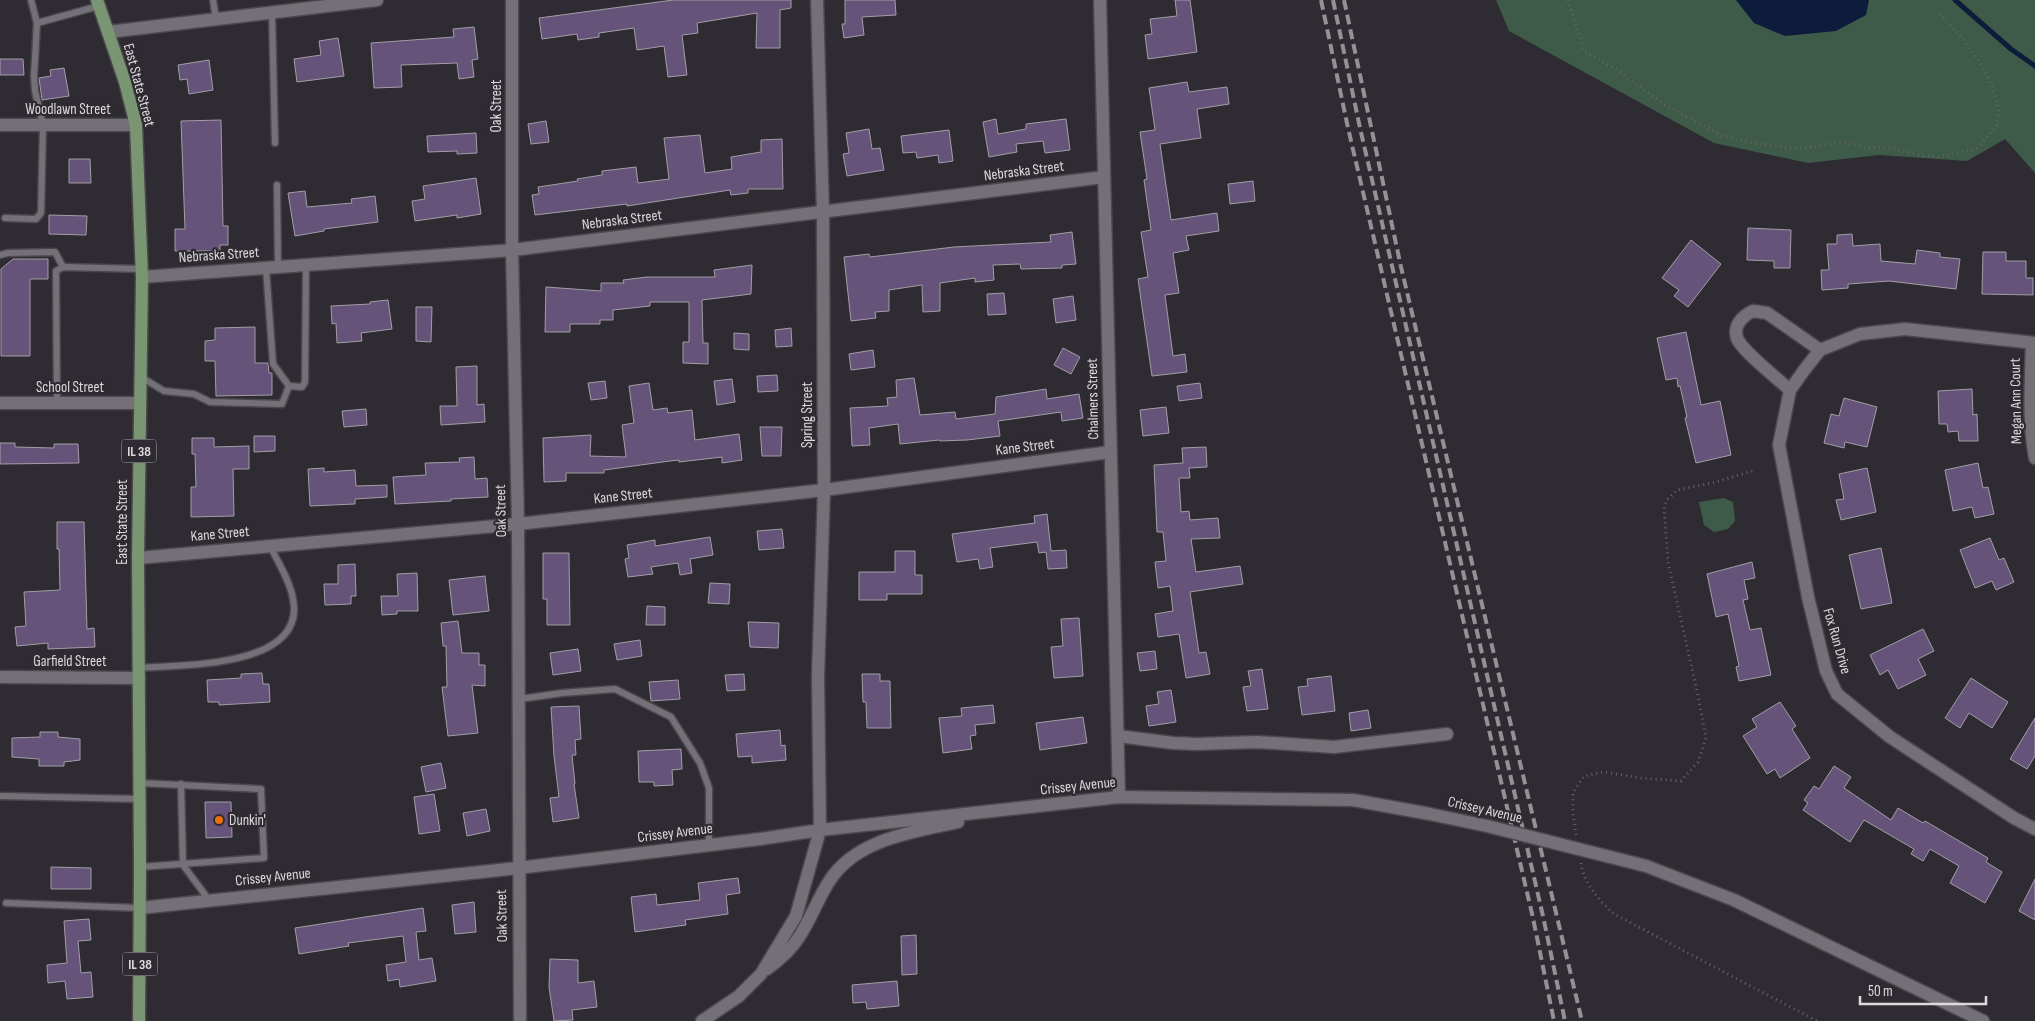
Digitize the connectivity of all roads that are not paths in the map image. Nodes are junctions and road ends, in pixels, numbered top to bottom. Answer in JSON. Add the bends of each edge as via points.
{"nodes":[{"id":1,"x":31,"y":0,"type":"edge"},
{"id":2,"x":213,"y":0,"type":"edge"},
{"id":3,"x":377,"y":0,"type":"edge"},
{"id":4,"x":512,"y":0,"type":"edge"},
{"id":5,"x":817,"y":0,"type":"edge"},
{"id":6,"x":1100,"y":0,"type":"edge"},
{"id":7,"x":98,"y":3,"type":"edge"},
{"id":8,"x":272,"y":13,"type":"junction"},
{"id":9,"x":216,"y":19,"type":"junction"},
{"id":10,"x":37,"y":23,"type":"junction"},
{"id":11,"x":108,"y":32,"type":"junction"},
{"id":12,"x":43,"y":125,"type":"junction"},
{"id":13,"x":136,"y":125,"type":"junction"},
{"id":14,"x":0,"y":126,"type":"edge"},
{"id":15,"x":275,"y":143,"type":"dead end"},
{"id":16,"x":1104,"y":177,"type":"junction"},
{"id":17,"x":276,"y":185,"type":"dead end"},
{"id":18,"x":823,"y":213,"type":"junction"},
{"id":19,"x":5,"y":218,"type":"dead end"},
{"id":20,"x":512,"y":250,"type":"junction"},
{"id":21,"x":0,"y":255,"type":"edge"},
{"id":22,"x":306,"y":265,"type":"junction"},
{"id":23,"x":63,"y":266,"type":"junction"},
{"id":24,"x":272,"y":268,"type":"junction"},
{"id":25,"x":142,"y":273,"type":"junction"},
{"id":26,"x":2033,"y":343,"type":"edge"},
{"id":27,"x":1820,"y":350,"type":"junction"},
{"id":28,"x":140,"y":376,"type":"junction"},
{"id":29,"x":289,"y":386,"type":"junction"},
{"id":30,"x":1790,"y":390,"type":"junction"},
{"id":31,"x":0,"y":403,"type":"edge"},
{"id":32,"x":57,"y":403,"type":"junction"},
{"id":33,"x":139,"y":403,"type":"junction"},
{"id":34,"x":1110,"y":452,"type":"junction"},
{"id":35,"x":2035,"y":458,"type":"edge"},
{"id":36,"x":824,"y":490,"type":"junction"},
{"id":37,"x":518,"y":524,"type":"junction"},
{"id":38,"x":270,"y":546,"type":"junction"},
{"id":39,"x":138,"y":558,"type":"junction"},
{"id":40,"x":139,"y":673,"type":"junction"},
{"id":41,"x":0,"y":677,"type":"edge"},
{"id":42,"x":518,"y":697,"type":"junction"},
{"id":43,"x":1447,"y":734,"type":"dead end"},
{"id":44,"x":1118,"y":736,"type":"junction"},
{"id":45,"x":140,"y":783,"type":"junction"},
{"id":46,"x":181,"y":784,"type":"junction"},
{"id":47,"x":0,"y":796,"type":"edge"},
{"id":48,"x":1119,"y":797,"type":"junction"},
{"id":49,"x":140,"y":799,"type":"junction"},
{"id":50,"x":1009,"y":810,"type":"junction"},
{"id":51,"x":2035,"y":829,"type":"edge"},
{"id":52,"x":820,"y":830,"type":"junction"},
{"id":53,"x":709,"y":845,"type":"junction"},
{"id":54,"x":183,"y":865,"type":"junction"},
{"id":55,"x":140,"y":868,"type":"junction"},
{"id":56,"x":518,"y":868,"type":"junction"},
{"id":57,"x":209,"y":900,"type":"junction"},
{"id":58,"x":6,"y":903,"type":"dead end"},
{"id":59,"x":140,"y":908,"type":"junction"},
{"id":60,"x":761,"y":974,"type":"junction"},
{"id":61,"x":139,"y":1021,"type":"edge"},
{"id":62,"x":520,"y":1021,"type":"edge"},
{"id":63,"x":702,"y":1021,"type":"edge"},
{"id":64,"x":1982,"y":1021,"type":"edge"}],
"edges":[{"from":1,"to":10,"type":"lane"},
{"from":2,"to":9,"type":"lane"},
{"from":3,"to":8,"type":"street"},
{"from":4,"to":20,"type":"street","name":"Oak Street"},
{"from":5,"to":18,"type":"street","name":"Spring Street"},
{"from":6,"to":16,"type":"street","name":"Chalmers Street"},
{"from":7,"to":10,"type":"lane"},
{"from":7,"to":11,"type":"main road","name":"East State Street","number":"IL 38"},
{"from":8,"to":9,"type":"street"},
{"from":8,"to":15,"type":"lane"},
{"from":9,"to":11,"type":"street"},
{"from":10,"to":12,"type":"lane","via":[[34,76]]},
{"from":11,"to":13,"type":"main road","name":"East State Street","number":"IL 38"},
{"from":12,"to":13,"type":"street","name":"Woodlawn Street"},
{"from":12,"to":14,"type":"street","name":"Woodlawn Street"},
{"from":12,"to":19,"type":"lane","via":[[41,213],[36,219]]},
{"from":13,"to":25,"type":"main road","name":"East State Street","number":"IL 38"},
{"from":16,"to":18,"type":"street","name":"Nebraska Street"},
{"from":16,"to":34,"type":"street","name":"Chalmers Street"},
{"from":17,"to":24,"type":"lane"},
{"from":18,"to":20,"type":"street","name":"Nebraska Street"},
{"from":18,"to":36,"type":"street","name":"Spring Street"},
{"from":20,"to":22,"type":"street","name":"Nebraska Street"},
{"from":20,"to":37,"type":"street","name":"Oak Street"},
{"from":21,"to":23,"type":"lane","via":[[55,252]]},
{"from":22,"to":24,"type":"street","name":"Nebraska Street"},
{"from":22,"to":29,"type":"lane","via":[[306,382],[302,387]]},
{"from":23,"to":25,"type":"lane"},
{"from":23,"to":32,"type":"lane","via":[[56,271]]},
{"from":24,"to":25,"type":"street","name":"Nebraska Street"},
{"from":24,"to":29,"type":"lane","via":[[273,364]]},
{"from":25,"to":28,"type":"main road","name":"East State Street","number":"IL 38"},
{"from":26,"to":27,"type":"street","via":[[1905,329],[1860,334]]},
{"from":26,"to":35,"type":"street","name":"Megan Ann Court","via":[[2030,406]]},
{"from":27,"to":30,"type":"street","name":"Fox Run Drive"},
{"from":27,"to":30,"type":"street","via":[[1767,314],[1753,311],[1741,319],[1736,332],[1740,345]]},
{"from":28,"to":29,"type":"lane","via":[[164,391],[194,394],[210,402],[282,404]]},
{"from":28,"to":33,"type":"main road","name":"East State Street","number":"IL 38"},
{"from":30,"to":51,"type":"street","name":"Fox Run Drive","via":[[1779,445],[1808,597],[1826,671],[1837,694],[1890,737]]},
{"from":31,"to":32,"type":"street","name":"School Street"},
{"from":32,"to":33,"type":"street","name":"School Street"},
{"from":33,"to":39,"type":"main road","name":"East State Street","number":"IL 38"},
{"from":34,"to":36,"type":"street","name":"Kane Street"},
{"from":34,"to":44,"type":"street","name":"Chalmers Street"},
{"from":36,"to":37,"type":"street","name":"Kane Street"},
{"from":36,"to":52,"type":"street","name":"Spring Street","via":[[818,677]]},
{"from":37,"to":38,"type":"street","name":"Kane Street"},
{"from":37,"to":42,"type":"street","name":"Oak Street"},
{"from":38,"to":39,"type":"street","name":"Kane Street"},
{"from":38,"to":40,"type":"lane","via":[[293,599],[293,616],[287,632],[270,646],[241,658]]},
{"from":39,"to":40,"type":"main road","name":"East State Street","number":"IL 38"},
{"from":40,"to":41,"type":"street","name":"Garfield Street"},
{"from":40,"to":45,"type":"main road","name":"East State Street","number":"IL 38"},
{"from":42,"to":53,"type":"lane","via":[[615,689],[671,716],[700,763],[709,788]]},
{"from":42,"to":56,"type":"street","name":"Oak Street"},
{"from":43,"to":44,"type":"street","via":[[1334,747],[1257,742],[1173,743]]},
{"from":44,"to":48,"type":"street","name":"Chalmers Street"},
{"from":45,"to":46,"type":"lane"},
{"from":45,"to":49,"type":"main road","name":"East State Street","number":"IL 38"},
{"from":46,"to":54,"type":"lane"},
{"from":46,"to":54,"type":"lane","via":[[261,789],[264,858]]},
{"from":47,"to":49,"type":"lane"},
{"from":48,"to":50,"type":"street","name":"Crissey Avenue"},
{"from":48,"to":64,"type":"street","name":"Crissey Avenue","bridge":true,"via":[[1353,800],[1487,826],[1646,866],[1734,900]]},
{"from":49,"to":55,"type":"main road","name":"East State Street","number":"IL 38"},
{"from":50,"to":52,"type":"street","name":"Crissey Avenue"},
{"from":50,"to":60,"type":"street","via":[[868,847],[846,862],[830,879],[799,938],[782,958]]},
{"from":52,"to":53,"type":"street","name":"Crissey Avenue"},
{"from":52,"to":60,"type":"street","name":"Spring Street","via":[[796,916]]},
{"from":53,"to":56,"type":"street","name":"Crissey Avenue"},
{"from":54,"to":55,"type":"lane"},
{"from":54,"to":57,"type":"lane"},
{"from":55,"to":59,"type":"main road","name":"East State Street","number":"IL 38"},
{"from":56,"to":57,"type":"street","name":"Crissey Avenue"},
{"from":56,"to":62,"type":"street","name":"Oak Street"},
{"from":57,"to":59,"type":"street","name":"Crissey Avenue"},
{"from":58,"to":59,"type":"lane"},
{"from":59,"to":61,"type":"main road","name":"East State Street","number":"IL 38"},
{"from":60,"to":63,"type":"street","via":[[738,996]]}]}
